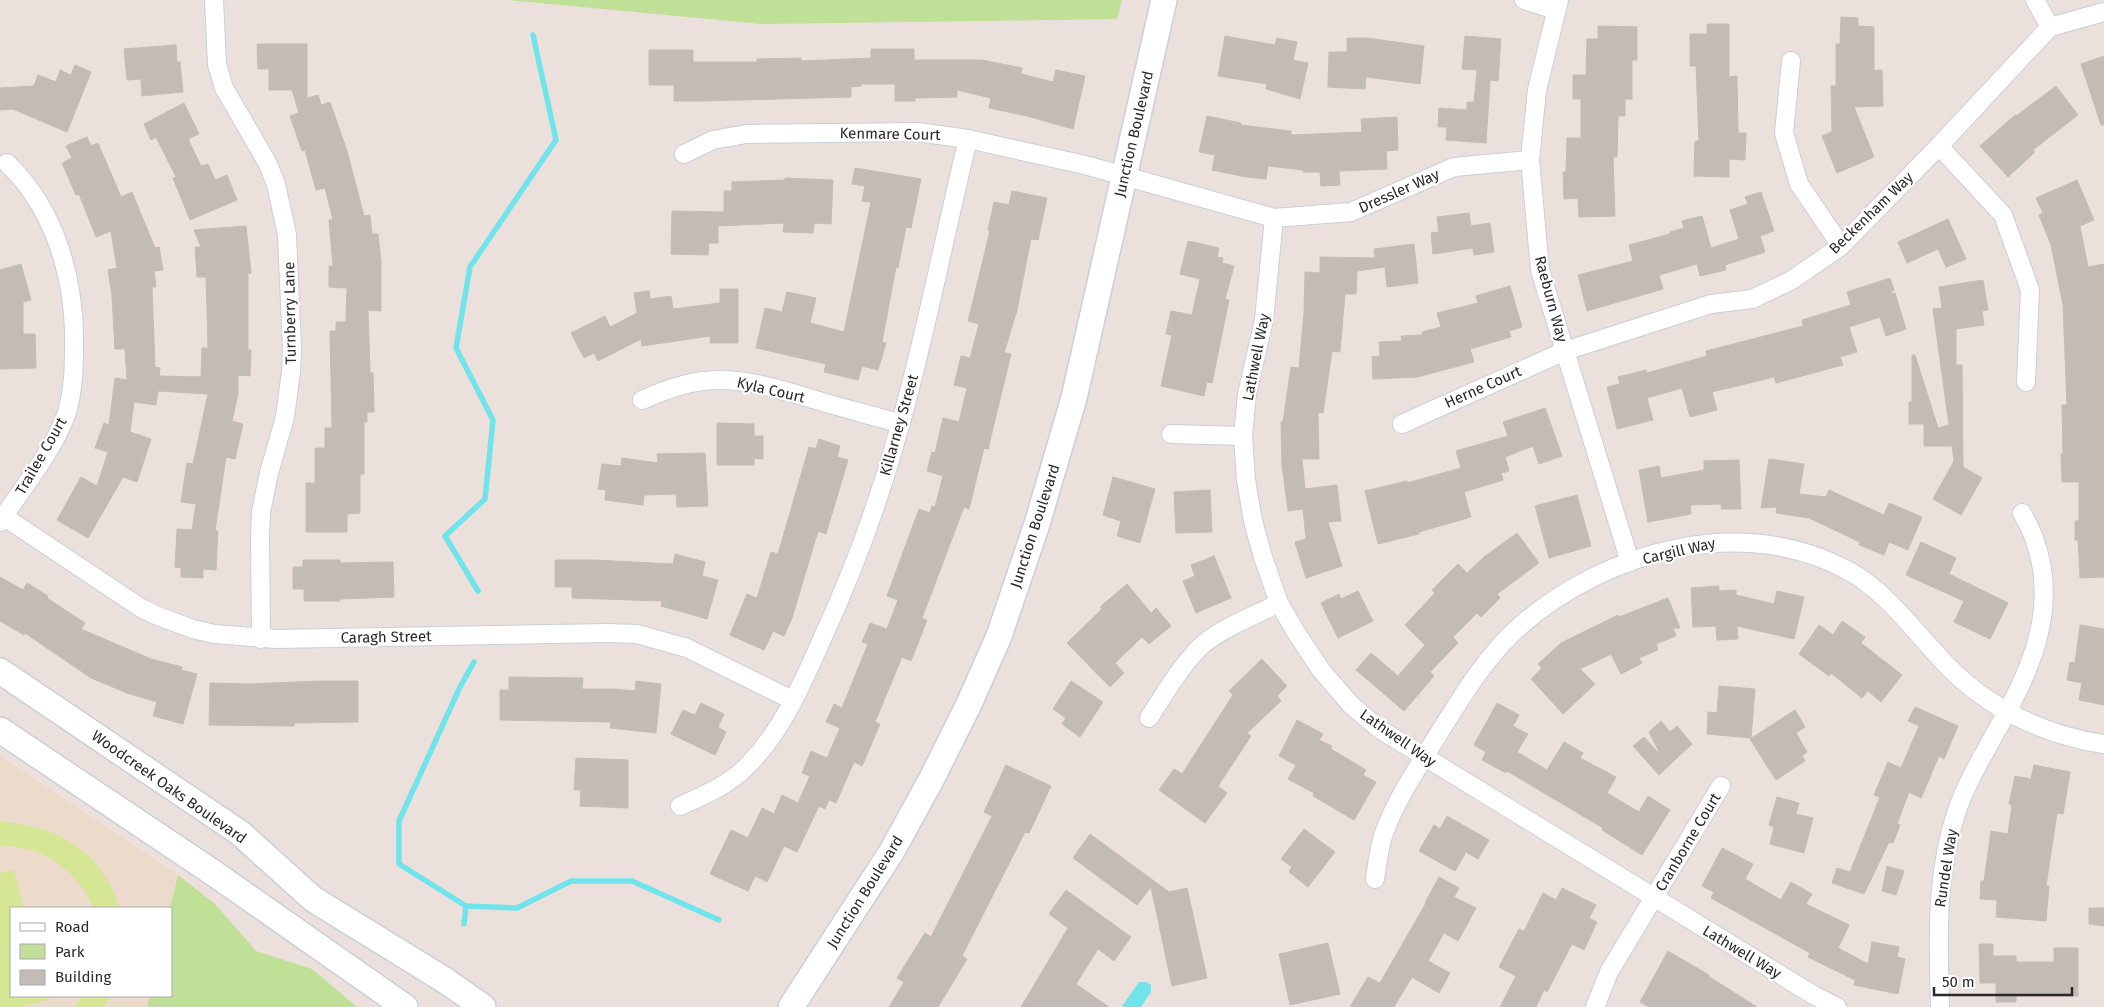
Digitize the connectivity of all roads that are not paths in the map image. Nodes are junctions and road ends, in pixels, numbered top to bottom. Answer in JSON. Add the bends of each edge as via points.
{"nodes":[{"id":1,"x":214,"y":0,"type":"edge"},
{"id":2,"x":1164,"y":0,"type":"edge"},
{"id":3,"x":1524,"y":0,"type":"edge"},
{"id":4,"x":2035,"y":0,"type":"edge"},
{"id":5,"x":1557,"y":5,"type":"edge"},
{"id":6,"x":2104,"y":12,"type":"edge"},
{"id":7,"x":2050,"y":27,"type":"junction"},
{"id":8,"x":1790,"y":61,"type":"dead end"},
{"id":9,"x":968,"y":139,"type":"junction"},
{"id":10,"x":1938,"y":146,"type":"junction"},
{"id":11,"x":684,"y":154,"type":"dead end"},
{"id":12,"x":1530,"y":160,"type":"junction"},
{"id":13,"x":7,"y":162,"type":"dead end"},
{"id":14,"x":1124,"y":177,"type":"junction"},
{"id":15,"x":1274,"y":218,"type":"junction"},
{"id":16,"x":1841,"y":246,"type":"junction"},
{"id":17,"x":1565,"y":350,"type":"junction"},
{"id":18,"x":2026,"y":382,"type":"dead end"},
{"id":19,"x":642,"y":400,"type":"dead end"},
{"id":20,"x":901,"y":424,"type":"junction"},
{"id":21,"x":1402,"y":424,"type":"dead end"},
{"id":22,"x":1171,"y":434,"type":"dead end"},
{"id":23,"x":1244,"y":436,"type":"junction"},
{"id":24,"x":2022,"y":513,"type":"dead end"},
{"id":25,"x":1,"y":517,"type":"edge"},
{"id":26,"x":1630,"y":562,"type":"junction"},
{"id":27,"x":1279,"y":603,"type":"junction"},
{"id":28,"x":261,"y":639,"type":"junction"},
{"id":29,"x":0,"y":672,"type":"edge"},
{"id":30,"x":792,"y":700,"type":"junction"},
{"id":31,"x":2007,"y":711,"type":"junction"},
{"id":32,"x":1149,"y":718,"type":"dead end"},
{"id":33,"x":0,"y":730,"type":"edge"},
{"id":34,"x":2104,"y":744,"type":"edge"},
{"id":35,"x":1424,"y":758,"type":"junction"},
{"id":36,"x":1721,"y":786,"type":"dead end"},
{"id":37,"x":680,"y":806,"type":"dead end"},
{"id":38,"x":1375,"y":879,"type":"dead end"},
{"id":39,"x":1654,"y":898,"type":"junction"},
{"id":40,"x":405,"y":1007,"type":"edge"},
{"id":41,"x":483,"y":1007,"type":"edge"},
{"id":42,"x":791,"y":1007,"type":"edge"},
{"id":43,"x":1595,"y":1007,"type":"edge"},
{"id":44,"x":1838,"y":1007,"type":"edge"},
{"id":45,"x":1940,"y":1007,"type":"edge"}],
"edges":[{"from":1,"to":28,"type":"street","name":"Turnberry Lane","via":[[217,64],[224,88],[267,162],[276,184],[287,235],[291,372],[283,425],[261,512]]},
{"from":2,"to":14,"type":"main road","name":"Junction Boulevard"},
{"from":3,"to":5,"type":"street"},
{"from":4,"to":7,"type":"street"},
{"from":5,"to":12,"type":"street","name":"Raeburn Way","via":[[1537,90]]},
{"from":6,"to":7,"type":"street"},
{"from":7,"to":10,"type":"street","name":"Beckenham Way"},
{"from":8,"to":16,"type":"street","via":[[1784,133],[1799,184]]},
{"from":9,"to":11,"type":"street","name":"Kenmare Court","via":[[917,132],[746,134],[713,140]]},
{"from":9,"to":14,"type":"street","name":"Kenmare Court","via":[[1090,166]]},
{"from":9,"to":20,"type":"street","name":"Killarney Street"},
{"from":10,"to":16,"type":"street","name":"Beckenham Way"},
{"from":10,"to":18,"type":"street","via":[[2003,215],[2030,290]]},
{"from":12,"to":15,"type":"street","name":"Dressler Way","via":[[1454,167],[1351,212]]},
{"from":12,"to":17,"type":"street","name":"Raeburn Way","via":[[1540,270]]},
{"from":13,"to":25,"type":"street","name":"Trailee Court","via":[[34,194],[60,248],[72,299],[75,336],[74,378],[65,416]]},
{"from":14,"to":15,"type":"street","name":"Dressler Way"},
{"from":14,"to":42,"type":"main road","name":"Junction Boulevard","via":[[1074,398],[1037,524],[999,636],[932,780],[892,851]]},
{"from":15,"to":23,"type":"street","name":"Lathwell Way","via":[[1264,320],[1247,394]]},
{"from":16,"to":17,"type":"street","name":"Beckenham Way","via":[[1792,280],[1752,299],[1711,304]]},
{"from":17,"to":21,"type":"street","name":"Herne Court"},
{"from":17,"to":26,"type":"street","name":"Raeburn Way"},
{"from":19,"to":20,"type":"street","name":"Kyla Court","via":[[678,386],[718,380],[742,381]]},
{"from":20,"to":30,"type":"street","name":"Killarney Street","via":[[830,623]]},
{"from":22,"to":23,"type":"street"},
{"from":23,"to":27,"type":"street","name":"Lathwell Way","via":[[1246,480],[1253,521]]},
{"from":24,"to":31,"type":"street","name":"Rundel Way","via":[[2035,540],[2044,602],[2032,661]]},
{"from":25,"to":28,"type":"street","name":"Caragh Street","via":[[158,616],[214,634]]},
{"from":26,"to":31,"type":"street","name":"Cargill Way","via":[[1726,541],[1791,548],[1823,559],[1850,572],[1876,591],[1965,683]]},
{"from":26,"to":35,"type":"street","name":"Cargill Way","via":[[1582,583],[1548,604],[1520,627],[1490,658],[1464,693]]},
{"from":27,"to":32,"type":"street","via":[[1202,645],[1178,672]]},
{"from":27,"to":35,"type":"street","name":"Lathwell Way","via":[[1321,670],[1351,705],[1380,730]]},
{"from":28,"to":30,"type":"street","name":"Caragh Street","via":[[637,634],[688,648]]},
{"from":29,"to":41,"type":"main road","name":"Woodcreek Oaks Boulevard","via":[[240,833],[313,899]]},
{"from":30,"to":37,"type":"street","name":"Killarney Street","via":[[776,729],[750,764],[719,787]]},
{"from":31,"to":34,"type":"street","name":"Cargill Way","via":[[2060,735]]},
{"from":31,"to":45,"type":"street","name":"Rundel Way","via":[[1958,807],[1946,846],[1938,922]]},
{"from":33,"to":40,"type":"main road","via":[[215,874]]},
{"from":35,"to":38,"type":"street","name":"Cargill Way","via":[[1392,813],[1382,838]]},
{"from":35,"to":39,"type":"street","name":"Lathwell Way"},
{"from":36,"to":39,"type":"street","name":"Cranborne Court"},
{"from":39,"to":43,"type":"street","name":"Cranborne Court","via":[[1609,972]]},
{"from":39,"to":44,"type":"street","name":"Lathwell Way"}]}
